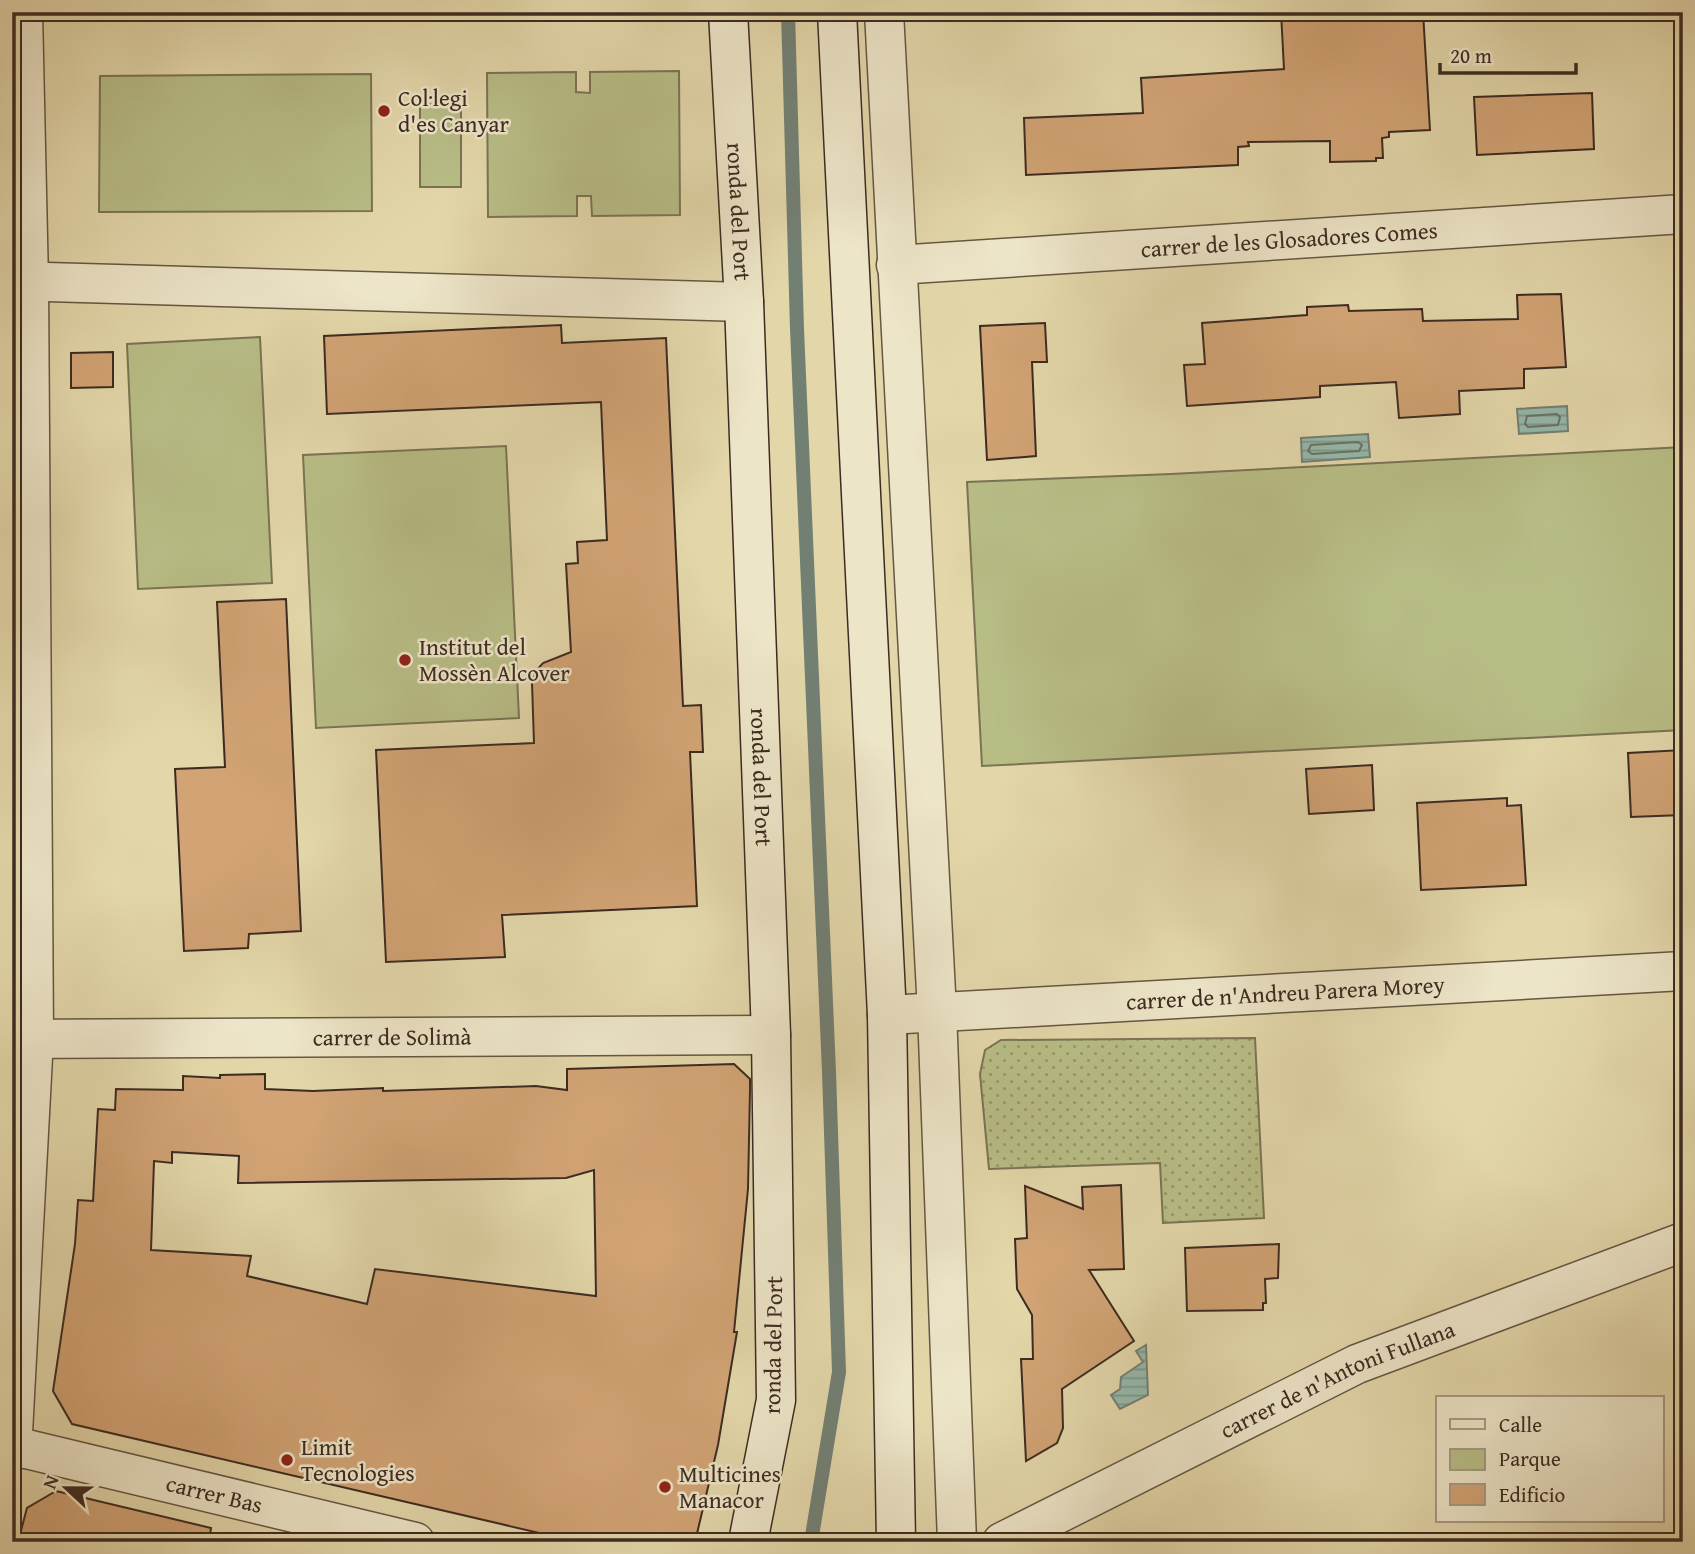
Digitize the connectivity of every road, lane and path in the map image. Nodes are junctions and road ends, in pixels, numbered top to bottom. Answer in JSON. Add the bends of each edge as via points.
{"nodes":[{"id":1,"x":23,"y":12,"type":"edge"},
{"id":2,"x":727,"y":12,"type":"edge"},
{"id":3,"x":837,"y":12,"type":"edge"},
{"id":4,"x":884,"y":12,"type":"edge"},
{"id":5,"x":1683,"y":214,"type":"edge"},
{"id":6,"x":896,"y":265,"type":"junction"},
{"id":7,"x":21,"y":281,"type":"edge"},
{"id":8,"x":744,"y":302,"type":"junction"},
{"id":9,"x":1683,"y":971,"type":"edge"},
{"id":10,"x":937,"y":1011,"type":"junction"},
{"id":11,"x":887,"y":1014,"type":"junction"},
{"id":12,"x":771,"y":1035,"type":"junction"},
{"id":13,"x":23,"y":1039,"type":"edge"},
{"id":14,"x":1683,"y":1242,"type":"edge"},
{"id":15,"x":13,"y":1449,"type":"edge"},
{"id":16,"x":415,"y":1542,"type":"edge"},
{"id":17,"x":748,"y":1542,"type":"edge"},
{"id":18,"x":896,"y":1542,"type":"edge"},
{"id":19,"x":957,"y":1542,"type":"edge"},
{"id":20,"x":1002,"y":1542,"type":"edge"}],
"edges":[{"from":1,"to":7,"type":"street"},
{"from":2,"to":8,"type":"street","name":"ronda del Port"},
{"from":3,"to":11,"type":"street"},
{"from":4,"to":6,"type":"street"},
{"from":5,"to":6,"type":"street","name":"carrer de les Glosadores Comes"},
{"from":6,"to":10,"type":"street"},
{"from":7,"to":8,"type":"street"},
{"from":7,"to":13,"type":"street"},
{"from":8,"to":12,"type":"street","name":"ronda del Port"},
{"from":9,"to":10,"type":"street","name":"carrer de n'Andreu Parera Morey"},
{"from":10,"to":11,"type":"street","name":"carrer de n'Andreu Parera Morey"},
{"from":10,"to":19,"type":"street"},
{"from":11,"to":18,"type":"street"},
{"from":12,"to":13,"type":"street","name":"carrer de Solimà"},
{"from":12,"to":17,"type":"street","name":"ronda del Port","via":[[776,1399]]},
{"from":13,"to":15,"type":"street"},
{"from":14,"to":20,"type":"street","name":"carrer de n'Antoni Fullana","via":[[1357,1364]]},
{"from":15,"to":16,"type":"street","name":"carrer Bas"}]}
